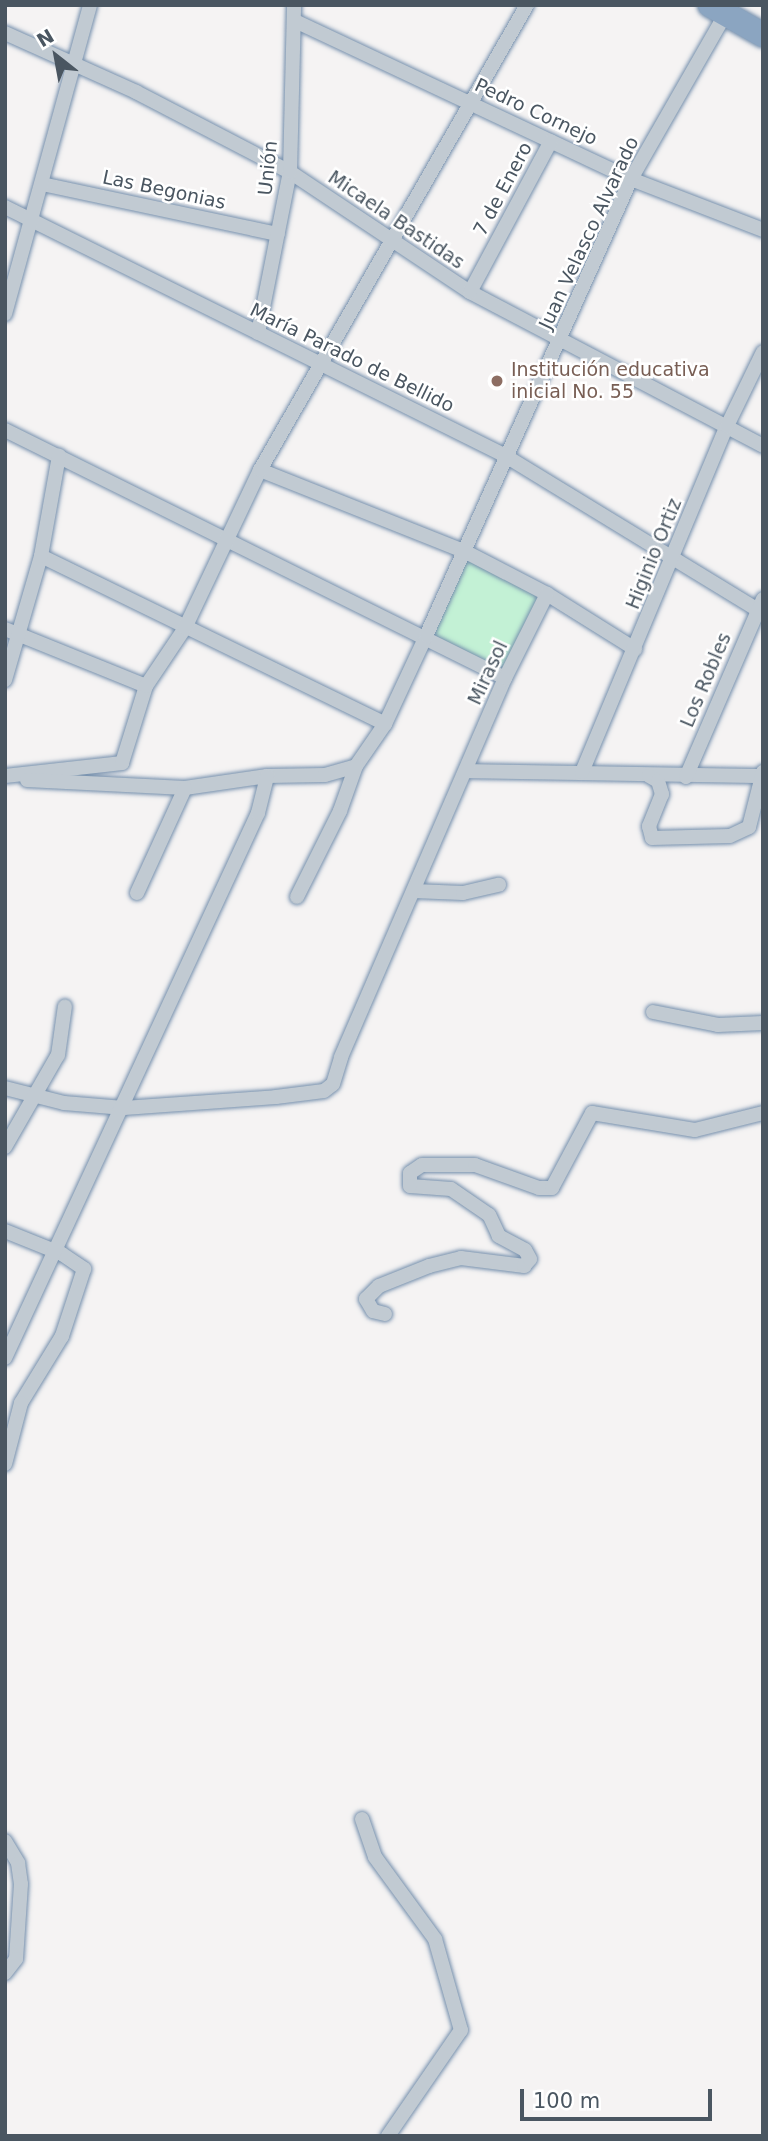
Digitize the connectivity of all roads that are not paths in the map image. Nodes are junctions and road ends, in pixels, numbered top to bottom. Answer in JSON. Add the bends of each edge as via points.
{"nodes":[{"id":1,"x":90,"y":5,"type":"edge"},
{"id":2,"x":294,"y":5,"type":"edge"},
{"id":3,"x":527,"y":5,"type":"edge"},
{"id":4,"x":718,"y":9,"type":"edge"},
{"id":5,"x":295,"y":21,"type":"junction"},
{"id":6,"x":5,"y":33,"type":"edge"},
{"id":7,"x":763,"y":35,"type":"edge"},
{"id":8,"x":73,"y":65,"type":"junction"},
{"id":9,"x":471,"y":103,"type":"junction"},
{"id":10,"x":551,"y":141,"type":"junction"},
{"id":11,"x":290,"y":172,"type":"junction"},
{"id":12,"x":631,"y":179,"type":"junction"},
{"id":13,"x":41,"y":184,"type":"junction"},
{"id":14,"x":5,"y":207,"type":"edge"},
{"id":15,"x":32,"y":219,"type":"junction"},
{"id":16,"x":763,"y":230,"type":"edge"},
{"id":17,"x":278,"y":234,"type":"junction"},
{"id":18,"x":395,"y":241,"type":"junction"},
{"id":19,"x":470,"y":292,"type":"junction"},
{"id":20,"x":5,"y":314,"type":"edge"},
{"id":21,"x":258,"y":333,"type":"junction"},
{"id":22,"x":560,"y":342,"type":"junction"},
{"id":23,"x":763,"y":352,"type":"edge"},
{"id":24,"x":323,"y":365,"type":"junction"},
{"id":25,"x":727,"y":426,"type":"junction"},
{"id":26,"x":5,"y":429,"type":"edge"},
{"id":27,"x":763,"y":446,"type":"edge"},
{"id":28,"x":504,"y":455,"type":"junction"},
{"id":29,"x":59,"y":456,"type":"junction"},
{"id":30,"x":260,"y":470,"type":"junction"},
{"id":31,"x":225,"y":539,"type":"junction"},
{"id":32,"x":464,"y":551,"type":"junction"},
{"id":33,"x":41,"y":556,"type":"junction"},
{"id":34,"x":673,"y":559,"type":"junction"},
{"id":35,"x":547,"y":594,"type":"junction"},
{"id":36,"x":761,"y":607,"type":"edge"},
{"id":37,"x":185,"y":628,"type":"junction"},
{"id":38,"x":11,"y":631,"type":"edge"},
{"id":39,"x":426,"y":636,"type":"junction"},
{"id":40,"x":635,"y":649,"type":"junction"},
{"id":41,"x":505,"y":678,"type":"junction"},
{"id":42,"x":5,"y":680,"type":"edge"},
{"id":43,"x":145,"y":686,"type":"junction"},
{"id":44,"x":385,"y":724,"type":"junction"},
{"id":45,"x":356,"y":765,"type":"junction"},
{"id":46,"x":468,"y":771,"type":"junction"},
{"id":47,"x":582,"y":772,"type":"junction"},
{"id":48,"x":762,"y":774,"type":"edge"},
{"id":49,"x":5,"y":776,"type":"edge"},
{"id":50,"x":267,"y":776,"type":"junction"},
{"id":51,"x":649,"y":776,"type":"junction"},
{"id":52,"x":686,"y":776,"type":"junction"},
{"id":53,"x":185,"y":788,"type":"junction"},
{"id":54,"x":499,"y":885,"type":"dead end"},
{"id":55,"x":414,"y":891,"type":"junction"},
{"id":56,"x":138,"y":893,"type":"dead end"},
{"id":57,"x":297,"y":897,"type":"dead end"},
{"id":58,"x":65,"y":1006,"type":"dead end"},
{"id":59,"x":653,"y":1012,"type":"dead end"},
{"id":60,"x":763,"y":1023,"type":"edge"},
{"id":61,"x":5,"y":1088,"type":"edge"},
{"id":62,"x":34,"y":1094,"type":"junction"},
{"id":63,"x":124,"y":1108,"type":"junction"},
{"id":64,"x":763,"y":1113,"type":"edge"},
{"id":65,"x":5,"y":1147,"type":"edge"},
{"id":66,"x":5,"y":1231,"type":"edge"},
{"id":67,"x":52,"y":1250,"type":"junction"},
{"id":68,"x":385,"y":1314,"type":"dead end"},
{"id":69,"x":5,"y":1358,"type":"edge"},
{"id":70,"x":5,"y":1464,"type":"edge"},
{"id":71,"x":362,"y":1819,"type":"dead end"},
{"id":72,"x":5,"y":1841,"type":"edge"},
{"id":73,"x":5,"y":1973,"type":"edge"},
{"id":74,"x":388,"y":2136,"type":"edge"}],
"edges":[{"from":1,"to":8,"type":"street"},
{"from":2,"to":5,"type":"street","name":"Unión"},
{"from":3,"to":9,"type":"street"},
{"from":4,"to":7,"type":"highway"},
{"from":4,"to":12,"type":"street","name":"Juan Velasco Alvarado"},
{"from":5,"to":9,"type":"street","name":"Pedro Cornejo"},
{"from":5,"to":11,"type":"street","name":"Unión"},
{"from":6,"to":8,"type":"street","name":"Micaela Bastidas"},
{"from":8,"to":11,"type":"street","name":"Micaela Bastidas"},
{"from":8,"to":13,"type":"street"},
{"from":9,"to":10,"type":"street","name":"Pedro Cornejo"},
{"from":9,"to":18,"type":"street"},
{"from":10,"to":12,"type":"street","name":"Pedro Cornejo"},
{"from":10,"to":19,"type":"street","name":"7 de Enero"},
{"from":11,"to":17,"type":"street","name":"Unión"},
{"from":11,"to":18,"type":"street","name":"Micaela Bastidas"},
{"from":12,"to":16,"type":"street","name":"Pedro Cornejo"},
{"from":12,"to":22,"type":"street","name":"Juan Velasco Alvarado"},
{"from":13,"to":15,"type":"street"},
{"from":13,"to":17,"type":"street","name":"Las Begonias"},
{"from":14,"to":15,"type":"street","name":"María Parado de Bellido"},
{"from":15,"to":20,"type":"street"},
{"from":15,"to":21,"type":"street","name":"María Parado de Bellido"},
{"from":17,"to":21,"type":"street","name":"Unión"},
{"from":18,"to":19,"type":"street","name":"Micaela Bastidas"},
{"from":18,"to":24,"type":"street"},
{"from":19,"to":22,"type":"street","name":"Micaela Bastidas"},
{"from":21,"to":24,"type":"street","name":"María Parado de Bellido"},
{"from":22,"to":25,"type":"street","name":"Micaela Bastidas"},
{"from":22,"to":28,"type":"street","name":"Juan Velasco Alvarado"},
{"from":23,"to":25,"type":"street","name":"Higinio Ortiz"},
{"from":24,"to":28,"type":"street","name":"María Parado de Bellido"},
{"from":24,"to":30,"type":"street"},
{"from":25,"to":27,"type":"street","name":"Micaela Bastidas"},
{"from":25,"to":34,"type":"street","name":"Higinio Ortiz"},
{"from":26,"to":29,"type":"street"},
{"from":28,"to":32,"type":"street","name":"Juan Velasco Alvarado"},
{"from":28,"to":34,"type":"street","name":"María Parado de Bellido"},
{"from":29,"to":31,"type":"street"},
{"from":29,"to":33,"type":"street"},
{"from":30,"to":31,"type":"street"},
{"from":30,"to":32,"type":"street"},
{"from":31,"to":37,"type":"street"},
{"from":31,"to":39,"type":"street"},
{"from":32,"to":35,"type":"street"},
{"from":32,"to":39,"type":"street","name":"Juan Velasco Alvarado"},
{"from":33,"to":37,"type":"street"},
{"from":33,"to":38,"type":"street"},
{"from":34,"to":36,"type":"street","name":"María Parado de Bellido"},
{"from":34,"to":40,"type":"street","name":"Higinio Ortiz"},
{"from":35,"to":40,"type":"street"},
{"from":35,"to":41,"type":"street","name":"Mirasol"},
{"from":36,"to":52,"type":"street","name":"Los Robles"},
{"from":37,"to":43,"type":"street"},
{"from":37,"to":44,"type":"street"},
{"from":38,"to":42,"type":"street"},
{"from":38,"to":43,"type":"street"},
{"from":39,"to":41,"type":"street"},
{"from":39,"to":44,"type":"street","name":"Juan Velasco Alvarado"},
{"from":40,"to":47,"type":"street","name":"Higinio Ortiz"},
{"from":41,"to":46,"type":"street","name":"Mirasol"},
{"from":43,"to":49,"type":"street","via":[[122,763]]},
{"from":44,"to":45,"type":"street","name":"Juan Velasco Alvarado"},
{"from":45,"to":50,"type":"street","via":[[325,775]]},
{"from":45,"to":57,"type":"street","name":"Juan Velasco Alvarado","via":[[340,811]]},
{"from":46,"to":47,"type":"street"},
{"from":46,"to":55,"type":"street","name":"Mirasol"},
{"from":47,"to":51,"type":"street"},
{"from":48,"to":51,"type":"street","via":[[750,827],[742,834],[659,838],[652,838],[649,825],[662,788]]},
{"from":48,"to":52,"type":"street"},
{"from":49,"to":53,"type":"street"},
{"from":50,"to":53,"type":"street"},
{"from":50,"to":63,"type":"street","via":[[258,813]]},
{"from":51,"to":52,"type":"street"},
{"from":53,"to":56,"type":"street"},
{"from":54,"to":55,"type":"street","via":[[463,893]]},
{"from":55,"to":63,"type":"street","name":"Mirasol","via":[[341,1056],[338,1073],[324,1091]]},
{"from":58,"to":62,"type":"street","via":[[58,1055]]},
{"from":59,"to":60,"type":"street","via":[[718,1025]]},
{"from":61,"to":62,"type":"street","name":"Mirasol"},
{"from":62,"to":63,"type":"street","name":"Mirasol","via":[[64,1103]]},
{"from":62,"to":65,"type":"street"},
{"from":63,"to":67,"type":"street"},
{"from":64,"to":68,"type":"street","via":[[695,1130],[592,1113],[552,1188],[539,1188],[475,1165],[422,1165],[410,1173],[410,1186],[451,1189],[489,1215],[499,1236],[525,1250],[530,1259],[524,1266],[461,1258],[429,1266],[379,1286],[366,1298],[373,1311]]},
{"from":66,"to":67,"type":"street"},
{"from":67,"to":69,"type":"street"},
{"from":67,"to":70,"type":"street","via":[[84,1269],[62,1336],[21,1403]]},
{"from":71,"to":74,"type":"street","via":[[375,1857],[435,1939],[461,2030]]},
{"from":72,"to":73,"type":"street","via":[[18,1863],[21,1884],[16,1959]]}]}
